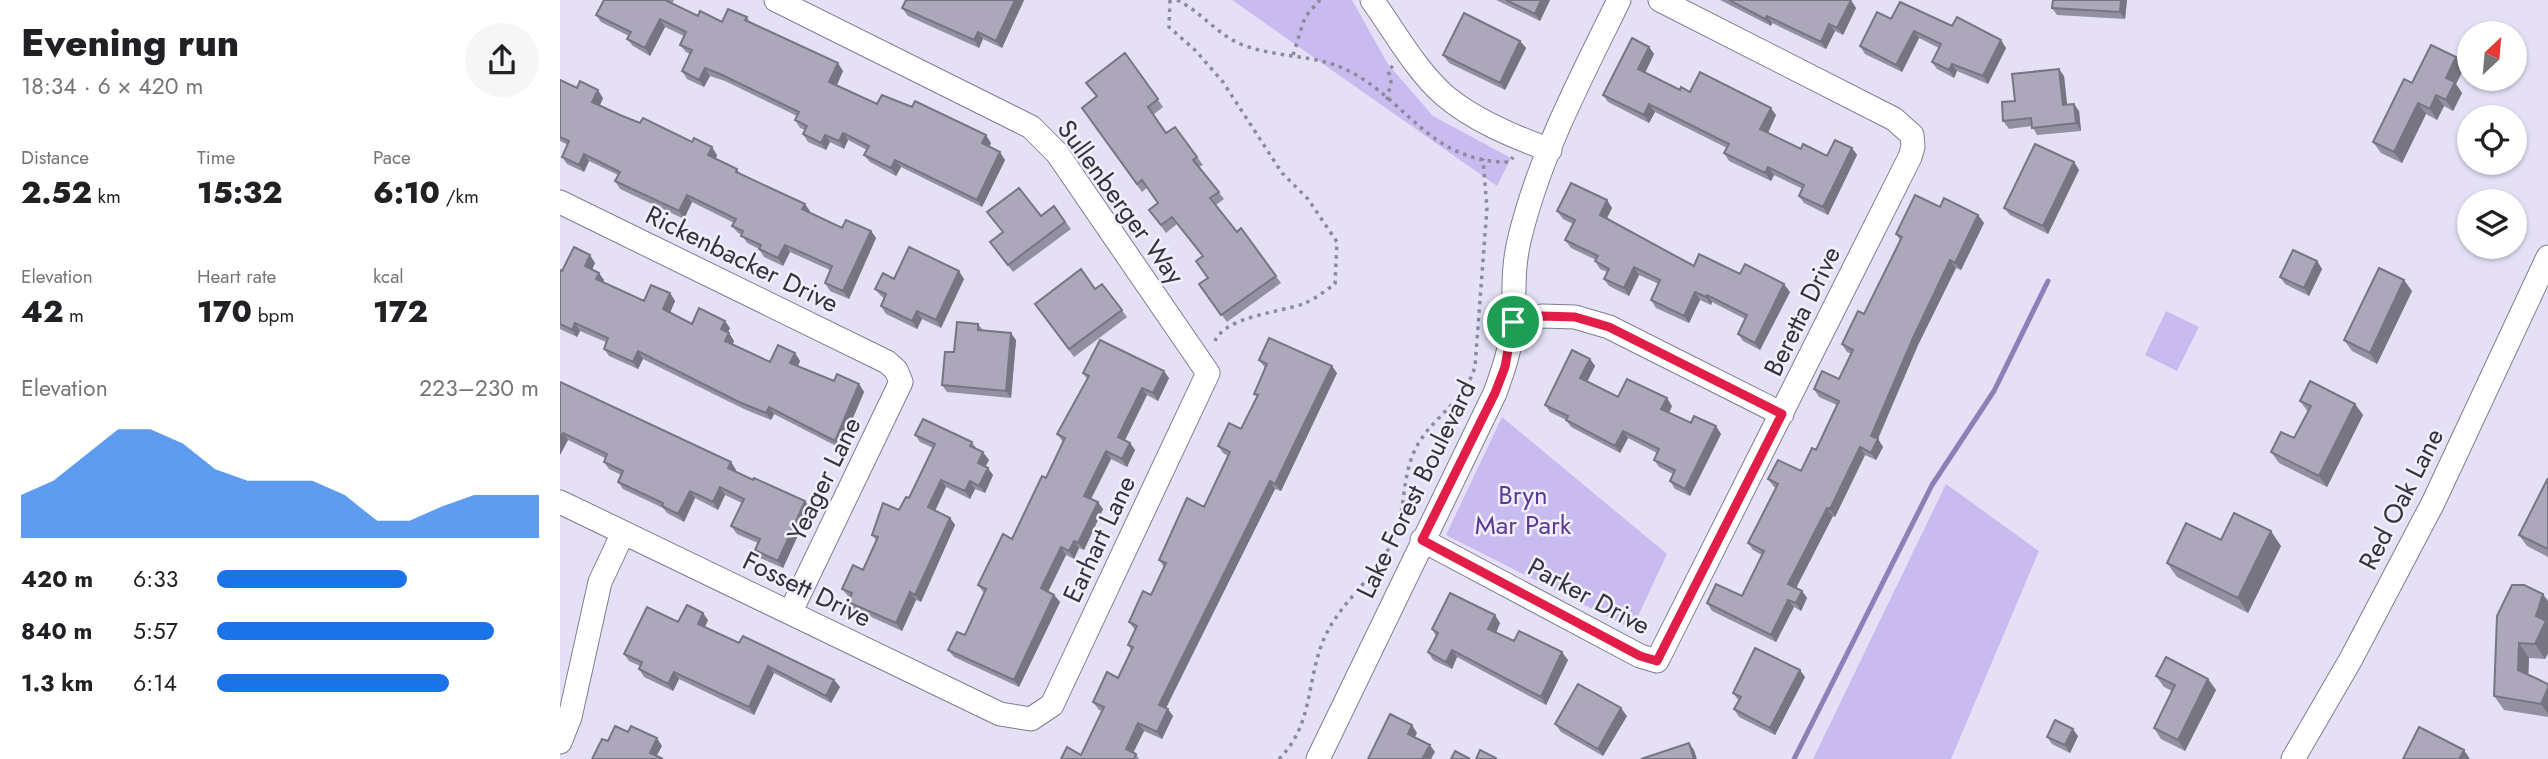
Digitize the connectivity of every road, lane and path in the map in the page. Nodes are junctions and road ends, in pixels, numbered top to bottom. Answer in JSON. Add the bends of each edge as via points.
{"nodes":[{"id":1,"x":776,"y":0,"type":"edge"},
{"id":2,"x":1170,"y":0,"type":"edge"},
{"id":3,"x":1177,"y":0,"type":"edge"},
{"id":4,"x":1320,"y":0,"type":"edge"},
{"id":5,"x":1372,"y":0,"type":"edge"},
{"id":6,"x":1619,"y":0,"type":"edge"},
{"id":7,"x":1660,"y":0,"type":"edge"},
{"id":8,"x":1407,"y":50,"type":"junction"},
{"id":9,"x":1293,"y":55,"type":"junction"},
{"id":10,"x":1387,"y":100,"type":"junction"},
{"id":11,"x":1523,"y":140,"type":"junction"},
{"id":12,"x":1550,"y":150,"type":"junction"},
{"id":13,"x":1483,"y":159,"type":"junction"},
{"id":14,"x":560,"y":202,"type":"edge"},
{"id":15,"x":2548,"y":257,"type":"edge"},
{"id":16,"x":1513,"y":322,"type":"junction"},
{"id":17,"x":1215,"y":341,"type":"dead end"},
{"id":18,"x":896,"y":370,"type":"joint"},
{"id":19,"x":1208,"y":373,"type":"joint"},
{"id":20,"x":1782,"y":414,"type":"junction"},
{"id":21,"x":560,"y":502,"type":"edge"},
{"id":22,"x":623,"y":533,"type":"junction"},
{"id":23,"x":1422,"y":540,"type":"junction"},
{"id":24,"x":791,"y":611,"type":"junction"},
{"id":25,"x":1657,"y":661,"type":"joint"},
{"id":26,"x":1031,"y":719,"type":"joint"},
{"id":27,"x":560,"y":743,"type":"edge"},
{"id":28,"x":1279,"y":759,"type":"edge"},
{"id":29,"x":1318,"y":759,"type":"edge"},
{"id":30,"x":2293,"y":759,"type":"edge"}],
"edges":[{"from":1,"to":19,"type":"street","name":"Sullenberger Way","via":[[1031,127],[1057,153]]},
{"from":2,"to":17,"type":"path","via":[[1170,27],[1223,82],[1282,173],[1308,199],[1337,242],[1335,284],[1305,304],[1232,325]]},
{"from":3,"to":9,"type":"path","via":[[1234,41]]},
{"from":4,"to":9,"type":"path","via":[[1306,17]]},
{"from":5,"to":8,"type":"street"},
{"from":6,"to":12,"type":"street","name":"Lake Forest Boulevard"},
{"from":7,"to":20,"type":"street","name":"Beretta Drive","via":[[1894,119],[1912,135],[1910,157]]},
{"from":8,"to":10,"type":"path","via":[[1388,70]]},
{"from":8,"to":11,"type":"street","via":[[1445,96]]},
{"from":9,"to":10,"type":"path","via":[[1331,62]]},
{"from":10,"to":13,"type":"path","via":[[1437,142]]},
{"from":11,"to":12,"type":"street"},
{"from":11,"to":13,"type":"path","via":[[1510,162]]},
{"from":12,"to":16,"type":"street","name":"Lake Forest Boulevard","via":[[1519,240],[1511,280]]},
{"from":13,"to":28,"type":"path","via":[[1487,208],[1470,384],[1414,452],[1394,540],[1324,640],[1305,719],[1295,743]]},
{"from":14,"to":18,"type":"street","name":"Rickenbacker Drive"},
{"from":15,"to":30,"type":"street","name":"Red Oak Lane","via":[[2433,503]]},
{"from":16,"to":20,"type":"street","via":[[1542,316],[1575,317],[1609,327]]},
{"from":16,"to":23,"type":"street","name":"Lake Forest Boulevard","via":[[1495,393]]},
{"from":18,"to":24,"type":"street","name":"Yeager Lane","via":[[901,382]]},
{"from":19,"to":26,"type":"street","name":"Earhart Lane","via":[[1052,705]]},
{"from":20,"to":25,"type":"street","name":"Beretta Drive"},
{"from":21,"to":22,"type":"street","name":"Fossett Drive"},
{"from":22,"to":24,"type":"street","name":"Fossett Drive"},
{"from":22,"to":27,"type":"street","via":[[600,582],[570,718]]},
{"from":23,"to":25,"type":"street","name":"Parker Drive"},
{"from":23,"to":29,"type":"street","name":"Lake Forest Boulevard"},
{"from":24,"to":26,"type":"street","name":"Fossett Drive","via":[[1000,714]]}]}
